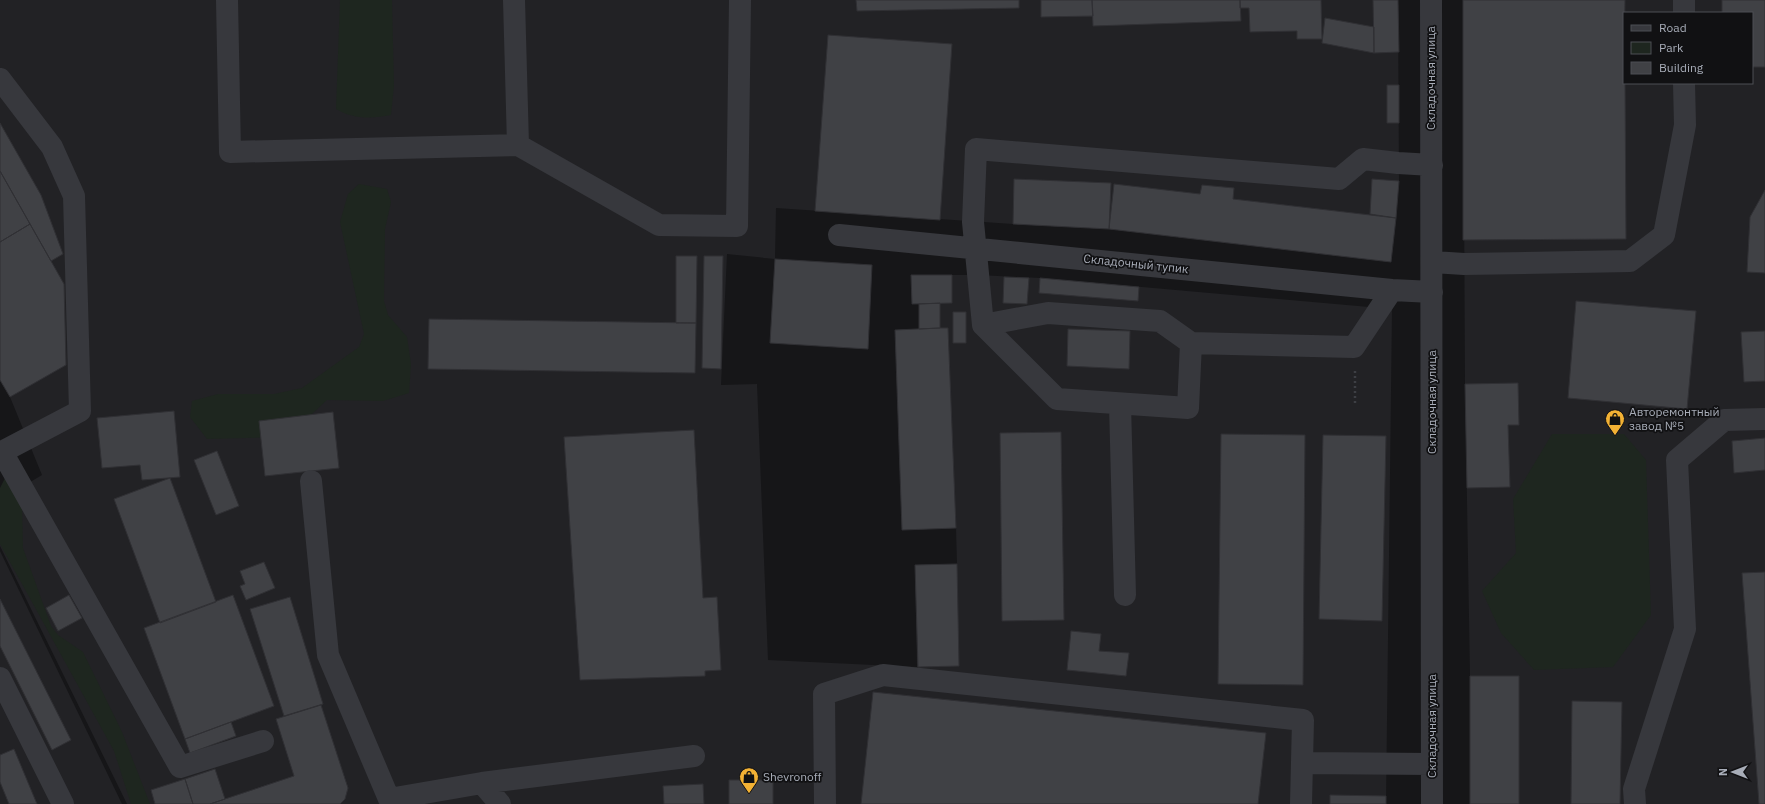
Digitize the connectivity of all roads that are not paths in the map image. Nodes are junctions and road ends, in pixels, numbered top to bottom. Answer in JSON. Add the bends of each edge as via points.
{"nodes":[{"id":1,"x":227,"y":0,"type":"edge"},
{"id":2,"x":514,"y":0,"type":"edge"},
{"id":3,"x":740,"y":0,"type":"edge"},
{"id":4,"x":1431,"y":0,"type":"edge"},
{"id":5,"x":1684,"y":0,"type":"edge"},
{"id":6,"x":1684,"y":12,"type":"edge"},
{"id":7,"x":0,"y":79,"type":"edge"},
{"id":8,"x":1684,"y":84,"type":"edge"},
{"id":9,"x":518,"y":145,"type":"junction"},
{"id":10,"x":1432,"y":165,"type":"junction"},
{"id":11,"x":839,"y":235,"type":"dead end"},
{"id":12,"x":975,"y":247,"type":"junction"},
{"id":13,"x":1433,"y":262,"type":"junction"},
{"id":14,"x":1392,"y":290,"type":"junction"},
{"id":15,"x":1432,"y":292,"type":"junction"},
{"id":16,"x":983,"y":325,"type":"junction"},
{"id":17,"x":1191,"y":343,"type":"junction"},
{"id":18,"x":1120,"y":404,"type":"junction"},
{"id":19,"x":1765,"y":420,"type":"edge"},
{"id":20,"x":1,"y":451,"type":"edge"},
{"id":21,"x":311,"y":481,"type":"dead end"},
{"id":22,"x":1125,"y":595,"type":"dead end"},
{"id":23,"x":0,"y":678,"type":"edge"},
{"id":24,"x":263,"y":740,"type":"dead end"},
{"id":25,"x":694,"y":756,"type":"dead end"},
{"id":26,"x":1303,"y":763,"type":"junction"},
{"id":27,"x":1432,"y":764,"type":"junction"},
{"id":28,"x":482,"y":783,"type":"junction"},
{"id":29,"x":388,"y":802,"type":"edge"},
{"id":30,"x":63,"y":804,"type":"edge"},
{"id":31,"x":500,"y":804,"type":"edge"},
{"id":32,"x":825,"y":804,"type":"edge"},
{"id":33,"x":1301,"y":804,"type":"edge"},
{"id":34,"x":1432,"y":804,"type":"edge"},
{"id":35,"x":1635,"y":804,"type":"edge"}],
"edges":[{"from":1,"to":9,"type":"street","via":[[230,152]]},
{"from":2,"to":9,"type":"street"},
{"from":3,"to":9,"type":"street","via":[[737,226],[659,225]]},
{"from":4,"to":10,"type":"street","name":"Складочная улица"},
{"from":5,"to":6,"type":"street"},
{"from":7,"to":20,"type":"street","via":[[52,147],[74,196],[80,411]]},
{"from":8,"to":13,"type":"street","via":[[1685,125],[1664,235],[1630,261],[1464,264]]},
{"from":10,"to":12,"type":"street","via":[[1362,159],[1338,179],[976,149],[973,222]]},
{"from":10,"to":13,"type":"street","name":"Складочная улица"},
{"from":11,"to":12,"type":"street","name":"Складочный тупик"},
{"from":12,"to":14,"type":"street","name":"Складочный тупик"},
{"from":12,"to":16,"type":"street"},
{"from":13,"to":15,"type":"street","name":"Складочная улица"},
{"from":14,"to":15,"type":"street","name":"Складочный тупик"},
{"from":14,"to":17,"type":"street","via":[[1354,347]]},
{"from":15,"to":27,"type":"street","name":"Складочная улица"},
{"from":16,"to":17,"type":"street","via":[[1048,313],[1160,321]]},
{"from":16,"to":18,"type":"street","via":[[1057,399]]},
{"from":17,"to":18,"type":"street","via":[[1188,408]]},
{"from":18,"to":22,"type":"street"},
{"from":19,"to":35,"type":"street","via":[[1724,420],[1678,460],[1685,629],[1634,789]]},
{"from":20,"to":24,"type":"street","via":[[180,767]]},
{"from":21,"to":29,"type":"street","via":[[328,655]]},
{"from":23,"to":30,"type":"street"},
{"from":25,"to":28,"type":"street"},
{"from":26,"to":27,"type":"street"},
{"from":26,"to":32,"type":"street","via":[[1303,720],[883,675],[824,694]]},
{"from":26,"to":33,"type":"street"},
{"from":27,"to":34,"type":"street","name":"Складочная улица"},
{"from":28,"to":29,"type":"street"},
{"from":28,"to":31,"type":"street"}]}
